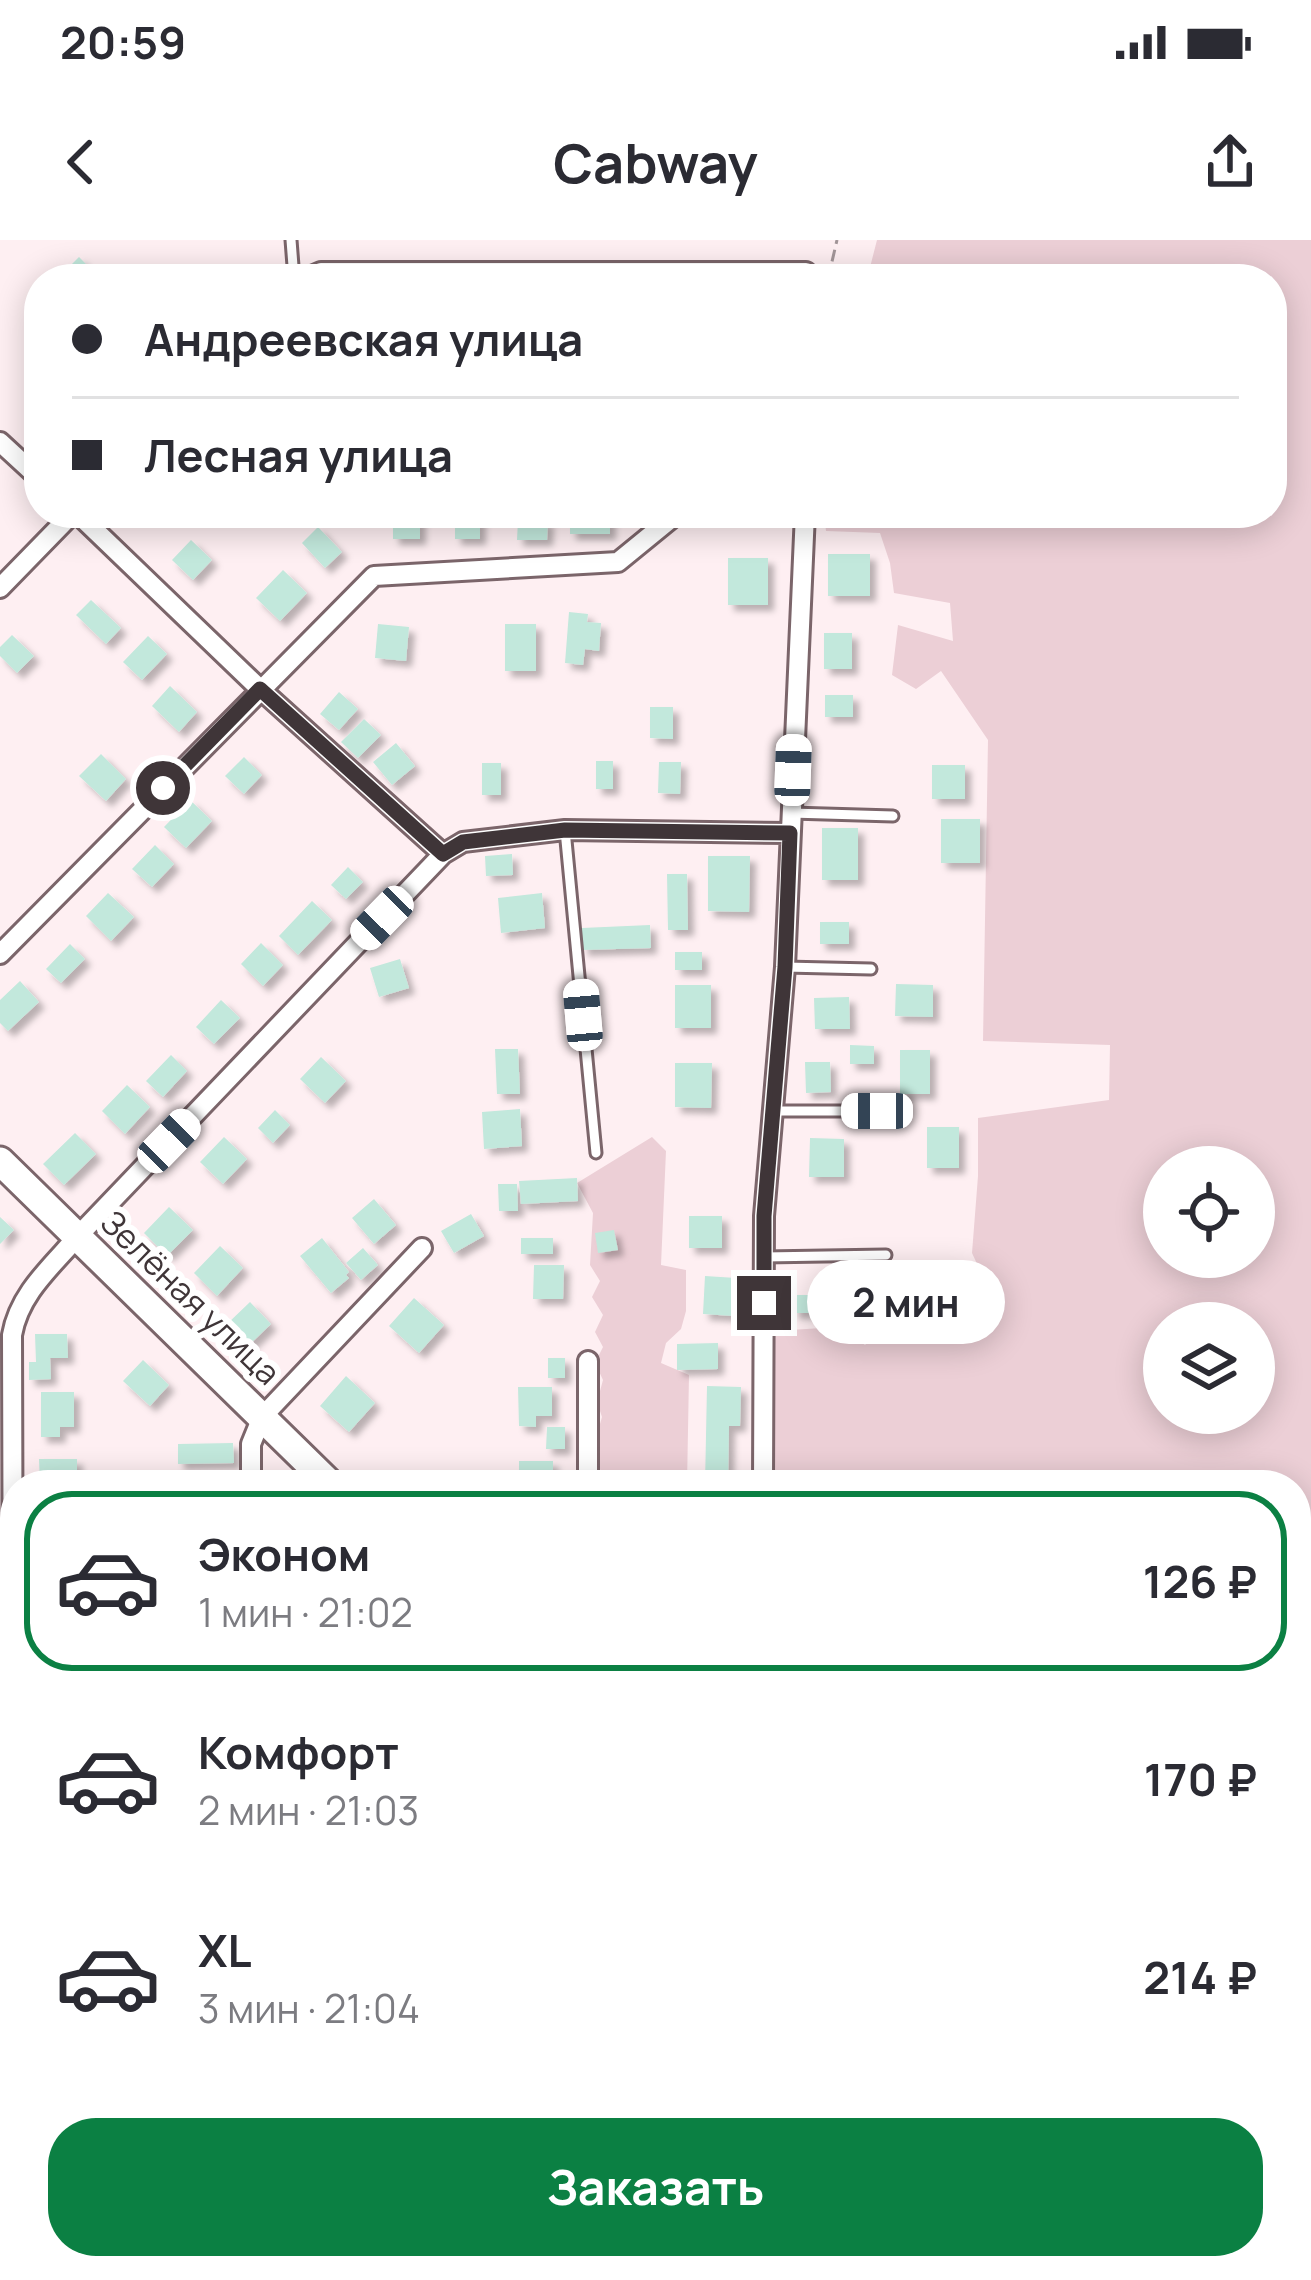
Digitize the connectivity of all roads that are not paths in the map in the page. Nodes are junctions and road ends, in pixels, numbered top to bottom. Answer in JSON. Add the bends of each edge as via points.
{"nodes":[{"id":1,"x":0,"y":442,"type":"edge"},
{"id":2,"x":24,"y":464,"type":"edge"},
{"id":3,"x":60,"y":528,"type":"edge"},
{"id":4,"x":91,"y":528,"type":"edge"},
{"id":5,"x":660,"y":528,"type":"edge"},
{"id":6,"x":804,"y":528,"type":"edge"},
{"id":7,"x":0,"y":588,"type":"edge"},
{"id":8,"x":260,"y":689,"type":"junction"},
{"id":9,"x":893,"y":816,"type":"dead end"},
{"id":10,"x":790,"y":823,"type":"junction"},
{"id":11,"x":565,"y":830,"type":"junction"},
{"id":12,"x":443,"y":854,"type":"junction"},
{"id":13,"x":0,"y":954,"type":"edge"},
{"id":14,"x":785,"y":967,"type":"junction"},
{"id":15,"x":871,"y":969,"type":"dead end"},
{"id":16,"x":773,"y":1111,"type":"junction"},
{"id":17,"x":877,"y":1111,"type":"dead end"},
{"id":18,"x":596,"y":1153,"type":"dead end"},
{"id":19,"x":0,"y":1160,"type":"edge"},
{"id":20,"x":78,"y":1237,"type":"junction"},
{"id":21,"x":422,"y":1249,"type":"dead end"},
{"id":22,"x":886,"y":1255,"type":"dead end"},
{"id":23,"x":764,"y":1257,"type":"junction"},
{"id":24,"x":588,"y":1361,"type":"dead end"},
{"id":25,"x":262,"y":1417,"type":"junction"},
{"id":26,"x":9,"y":1470,"type":"edge"},
{"id":27,"x":250,"y":1470,"type":"edge"},
{"id":28,"x":316,"y":1470,"type":"edge"},
{"id":29,"x":588,"y":1470,"type":"edge"},
{"id":30,"x":763,"y":1470,"type":"edge"}],
"edges":[{"from":1,"to":2,"type":"street"},
{"from":3,"to":7,"type":"street"},
{"from":4,"to":8,"type":"street"},
{"from":5,"to":8,"type":"street","via":[[618,562],[374,575]]},
{"from":6,"to":10,"type":"street"},
{"from":8,"to":12,"type":"street"},
{"from":8,"to":13,"type":"street"},
{"from":9,"to":10,"type":"lane"},
{"from":10,"to":11,"type":"street"},
{"from":10,"to":14,"type":"street"},
{"from":11,"to":12,"type":"street","via":[[463,842]]},
{"from":11,"to":18,"type":"lane"},
{"from":12,"to":20,"type":"street"},
{"from":14,"to":15,"type":"lane"},
{"from":14,"to":16,"type":"street"},
{"from":16,"to":17,"type":"lane"},
{"from":16,"to":23,"type":"street"},
{"from":19,"to":20,"type":"street","name":"Зелёная улица"},
{"from":20,"to":25,"type":"street","name":"Зелёная улица"},
{"from":20,"to":26,"type":"street","via":[[16,1314]]},
{"from":21,"to":25,"type":"street"},
{"from":22,"to":23,"type":"lane"},
{"from":23,"to":30,"type":"street"},
{"from":24,"to":29,"type":"street"},
{"from":25,"to":27,"type":"street"},
{"from":25,"to":28,"type":"street","name":"Зелёная улица"}]}
